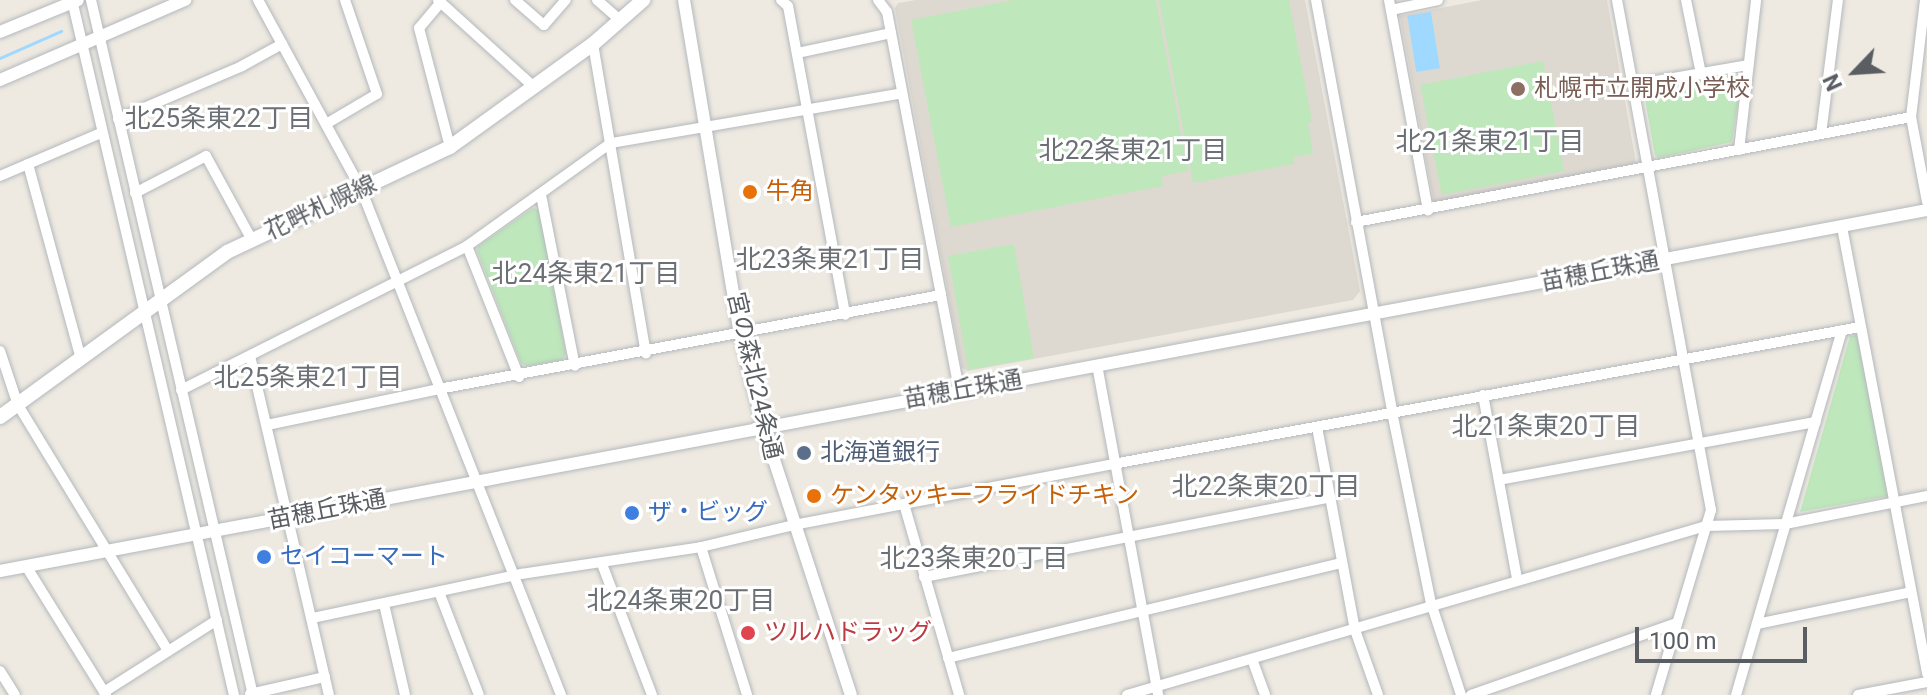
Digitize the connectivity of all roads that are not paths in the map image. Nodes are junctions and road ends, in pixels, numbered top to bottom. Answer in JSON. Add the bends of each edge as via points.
{"nodes":[{"id":1,"x":91,"y":0,"type":"edge"},
{"id":2,"x":185,"y":0,"type":"edge"},
{"id":3,"x":258,"y":0,"type":"edge"},
{"id":4,"x":345,"y":0,"type":"edge"},
{"id":5,"x":515,"y":0,"type":"edge"},
{"id":6,"x":566,"y":0,"type":"edge"},
{"id":7,"x":597,"y":0,"type":"edge"},
{"id":8,"x":643,"y":0,"type":"edge"},
{"id":9,"x":684,"y":0,"type":"edge"},
{"id":10,"x":781,"y":0,"type":"edge"},
{"id":11,"x":1316,"y":0,"type":"edge"},
{"id":12,"x":1438,"y":0,"type":"edge"},
{"id":13,"x":1617,"y":0,"type":"edge"},
{"id":14,"x":1686,"y":0,"type":"edge"},
{"id":15,"x":1756,"y":0,"type":"edge"},
{"id":16,"x":1838,"y":0,"type":"edge"},
{"id":17,"x":1925,"y":0,"type":"edge"},
{"id":18,"x":74,"y":1,"type":"edge"},
{"id":19,"x":440,"y":1,"type":"edge"},
{"id":20,"x":882,"y":1,"type":"edge"},
{"id":21,"x":1390,"y":5,"type":"edge"},
{"id":22,"x":621,"y":21,"type":"junction"},
{"id":23,"x":0,"y":32,"type":"edge"},
{"id":24,"x":891,"y":33,"type":"junction"},
{"id":25,"x":99,"y":36,"type":"junction"},
{"id":26,"x":282,"y":44,"type":"junction"},
{"id":27,"x":593,"y":44,"type":"junction"},
{"id":28,"x":80,"y":45,"type":"junction"},
{"id":29,"x":797,"y":53,"type":"junction"},
{"id":30,"x":1748,"y":65,"type":"junction"},
{"id":31,"x":1701,"y":74,"type":"junction"},
{"id":32,"x":0,"y":80,"type":"edge"},
{"id":33,"x":1632,"y":85,"type":"junction"},
{"id":34,"x":534,"y":87,"type":"junction"},
{"id":35,"x":902,"y":93,"type":"junction"},
{"id":36,"x":806,"y":108,"type":"junction"},
{"id":37,"x":1911,"y":117,"type":"junction"},
{"id":38,"x":118,"y":119,"type":"junction"},
{"id":39,"x":326,"y":124,"type":"junction"},
{"id":40,"x":705,"y":128,"type":"junction"},
{"id":41,"x":101,"y":133,"type":"junction"},
{"id":42,"x":1821,"y":134,"type":"junction"},
{"id":43,"x":611,"y":143,"type":"junction"},
{"id":44,"x":450,"y":147,"type":"junction"},
{"id":45,"x":1739,"y":150,"type":"junction"},
{"id":46,"x":28,"y":164,"type":"junction"},
{"id":47,"x":1646,"y":167,"type":"junction"},
{"id":48,"x":1924,"y":171,"type":"edge"},
{"id":49,"x":0,"y":176,"type":"edge"},
{"id":50,"x":361,"y":189,"type":"junction"},
{"id":51,"x":135,"y":193,"type":"junction"},
{"id":52,"x":541,"y":195,"type":"junction"},
{"id":53,"x":1927,"y":202,"type":"edge"},
{"id":54,"x":1428,"y":210,"type":"junction"},
{"id":55,"x":1927,"y":210,"type":"edge"},
{"id":56,"x":1356,"y":222,"type":"junction"},
{"id":57,"x":1842,"y":227,"type":"junction"},
{"id":58,"x":252,"y":240,"type":"junction"},
{"id":59,"x":467,"y":246,"type":"junction"},
{"id":60,"x":1663,"y":260,"type":"junction"},
{"id":61,"x":396,"y":279,"type":"junction"},
{"id":62,"x":941,"y":295,"type":"junction"},
{"id":63,"x":159,"y":303,"type":"junction"},
{"id":64,"x":145,"y":314,"type":"junction"},
{"id":65,"x":1373,"y":314,"type":"junction"},
{"id":66,"x":845,"y":315,"type":"junction"},
{"id":67,"x":1860,"y":327,"type":"junction"},
{"id":68,"x":1842,"y":330,"type":"junction"},
{"id":69,"x":740,"y":333,"type":"junction"},
{"id":70,"x":0,"y":351,"type":"edge"},
{"id":71,"x":646,"y":353,"type":"junction"},
{"id":72,"x":250,"y":356,"type":"junction"},
{"id":73,"x":81,"y":359,"type":"junction"},
{"id":74,"x":1681,"y":359,"type":"junction"},
{"id":75,"x":1097,"y":365,"type":"junction"},
{"id":76,"x":575,"y":366,"type":"junction"},
{"id":77,"x":519,"y":377,"type":"junction"},
{"id":78,"x":439,"y":389,"type":"junction"},
{"id":79,"x":181,"y":390,"type":"junction"},
{"id":80,"x":959,"y":391,"type":"junction"},
{"id":81,"x":1483,"y":395,"type":"junction"},
{"id":82,"x":18,"y":405,"type":"junction"},
{"id":83,"x":1392,"y":412,"type":"junction"},
{"id":84,"x":0,"y":417,"type":"edge"},
{"id":85,"x":1816,"y":422,"type":"junction"},
{"id":86,"x":267,"y":425,"type":"junction"},
{"id":87,"x":763,"y":426,"type":"junction"},
{"id":88,"x":1317,"y":427,"type":"junction"},
{"id":89,"x":1696,"y":443,"type":"junction"},
{"id":90,"x":1113,"y":464,"type":"junction"},
{"id":91,"x":475,"y":480,"type":"junction"},
{"id":92,"x":1499,"y":480,"type":"junction"},
{"id":93,"x":1927,"y":496,"type":"edge"},
{"id":94,"x":1330,"y":497,"type":"junction"},
{"id":95,"x":1896,"y":502,"type":"junction"},
{"id":96,"x":904,"y":504,"type":"junction"},
{"id":97,"x":289,"y":517,"type":"junction"},
{"id":98,"x":1785,"y":524,"type":"junction"},
{"id":99,"x":794,"y":525,"type":"junction"},
{"id":100,"x":1706,"y":526,"type":"junction"},
{"id":101,"x":216,"y":530,"type":"junction"},
{"id":102,"x":197,"y":534,"type":"junction"},
{"id":103,"x":1127,"y":538,"type":"junction"},
{"id":104,"x":701,"y":547,"type":"junction"},
{"id":105,"x":107,"y":551,"type":"junction"},
{"id":106,"x":1342,"y":563,"type":"junction"},
{"id":107,"x":602,"y":564,"type":"junction"},
{"id":108,"x":26,"y":566,"type":"junction"},
{"id":109,"x":0,"y":571,"type":"edge"},
{"id":110,"x":513,"y":576,"type":"junction"},
{"id":111,"x":924,"y":577,"type":"junction"},
{"id":112,"x":1517,"y":578,"type":"junction"},
{"id":113,"x":439,"y":592,"type":"junction"},
{"id":114,"x":1911,"y":592,"type":"junction"},
{"id":115,"x":1431,"y":603,"type":"junction"},
{"id":116,"x":384,"y":604,"type":"junction"},
{"id":117,"x":1141,"y":612,"type":"junction"},
{"id":118,"x":312,"y":618,"type":"junction"},
{"id":119,"x":217,"y":620,"type":"junction"},
{"id":120,"x":1677,"y":623,"type":"junction"},
{"id":121,"x":1757,"y":624,"type":"junction"},
{"id":122,"x":1355,"y":630,"type":"junction"},
{"id":123,"x":167,"y":649,"type":"junction"},
{"id":124,"x":948,"y":658,"type":"junction"},
{"id":125,"x":1252,"y":659,"type":"junction"},
{"id":126,"x":0,"y":671,"type":"edge"},
{"id":127,"x":1927,"y":674,"type":"edge"},
{"id":128,"x":325,"y":677,"type":"junction"},
{"id":129,"x":1927,"y":682,"type":"edge"},
{"id":130,"x":1157,"y":691,"type":"edge"},
{"id":131,"x":105,"y":693,"type":"edge"},
{"id":132,"x":251,"y":694,"type":"edge"},
{"id":133,"x":15,"y":695,"type":"edge"},
{"id":134,"x":234,"y":695,"type":"edge"},
{"id":135,"x":329,"y":695,"type":"edge"},
{"id":136,"x":405,"y":695,"type":"edge"},
{"id":137,"x":479,"y":695,"type":"edge"},
{"id":138,"x":561,"y":695,"type":"edge"},
{"id":139,"x":652,"y":695,"type":"edge"},
{"id":140,"x":747,"y":695,"type":"edge"},
{"id":141,"x":851,"y":695,"type":"edge"},
{"id":142,"x":959,"y":695,"type":"edge"},
{"id":143,"x":1127,"y":695,"type":"edge"},
{"id":144,"x":1265,"y":695,"type":"edge"},
{"id":145,"x":1378,"y":695,"type":"edge"},
{"id":146,"x":1461,"y":695,"type":"edge"},
{"id":147,"x":1471,"y":695,"type":"edge"},
{"id":148,"x":1656,"y":695,"type":"edge"},
{"id":149,"x":1736,"y":695,"type":"edge"},
{"id":150,"x":1858,"y":695,"type":"edge"}],
"edges":[{"from":1,"to":25,"type":"street"},
{"from":2,"to":25,"type":"street"},
{"from":3,"to":26,"type":"street"},
{"from":4,"to":39,"type":"street","via":[[377,94]]},
{"from":5,"to":6,"type":"street","via":[[544,25]]},
{"from":7,"to":22,"type":"street"},
{"from":8,"to":22,"type":"main road","name":"花畔札幌線"},
{"from":9,"to":40,"type":"street","name":"宮の森北24条通"},
{"from":10,"to":29,"type":"street","via":[[788,6]]},
{"from":11,"to":56,"type":"street"},
{"from":12,"to":21,"type":"street"},
{"from":13,"to":33,"type":"street"},
{"from":14,"to":31,"type":"street"},
{"from":15,"to":30,"type":"street"},
{"from":16,"to":42,"type":"street"},
{"from":17,"to":37,"type":"street"},
{"from":18,"to":23,"type":"street"},
{"from":18,"to":28,"type":"street"},
{"from":19,"to":34,"type":"street"},
{"from":19,"to":44,"type":"street","via":[[419,28]]},
{"from":20,"to":24,"type":"street"},
{"from":21,"to":54,"type":"street"},
{"from":22,"to":27,"type":"main road","name":"花畔札幌線"},
{"from":24,"to":29,"type":"street"},
{"from":24,"to":35,"type":"street"},
{"from":25,"to":28,"type":"street"},
{"from":25,"to":38,"type":"street"},
{"from":26,"to":38,"type":"street"},
{"from":26,"to":39,"type":"street"},
{"from":27,"to":34,"type":"main road","name":"花畔札幌線"},
{"from":27,"to":43,"type":"street"},
{"from":28,"to":32,"type":"street"},
{"from":28,"to":41,"type":"street"},
{"from":29,"to":36,"type":"street"},
{"from":30,"to":31,"type":"street"},
{"from":30,"to":45,"type":"street"},
{"from":31,"to":33,"type":"street"},
{"from":33,"to":47,"type":"street"},
{"from":34,"to":44,"type":"main road","name":"花畔札幌線"},
{"from":35,"to":36,"type":"street"},
{"from":35,"to":62,"type":"street"},
{"from":36,"to":40,"type":"street"},
{"from":36,"to":66,"type":"street"},
{"from":37,"to":42,"type":"street"},
{"from":37,"to":48,"type":"street"},
{"from":38,"to":51,"type":"street"},
{"from":39,"to":50,"type":"street"},
{"from":40,"to":43,"type":"street"},
{"from":40,"to":69,"type":"street","name":"宮の森北24条通"},
{"from":41,"to":46,"type":"street"},
{"from":41,"to":64,"type":"street"},
{"from":42,"to":45,"type":"street"},
{"from":43,"to":52,"type":"street"},
{"from":43,"to":71,"type":"street"},
{"from":44,"to":50,"type":"main road","name":"花畔札幌線"},
{"from":45,"to":47,"type":"street"},
{"from":46,"to":49,"type":"street"},
{"from":46,"to":73,"type":"street"},
{"from":47,"to":54,"type":"street"},
{"from":47,"to":60,"type":"street"},
{"from":48,"to":53,"type":"street"},
{"from":50,"to":58,"type":"main road","name":"花畔札幌線"},
{"from":50,"to":61,"type":"street"},
{"from":51,"to":58,"type":"street","via":[[206,156]]},
{"from":51,"to":63,"type":"street"},
{"from":52,"to":59,"type":"street"},
{"from":52,"to":76,"type":"street"},
{"from":54,"to":56,"type":"street"},
{"from":55,"to":57,"type":"street","name":"苗穂丘珠通"},
{"from":56,"to":65,"type":"street"},
{"from":57,"to":60,"type":"street","name":"苗穂丘珠通"},
{"from":57,"to":67,"type":"street"},
{"from":58,"to":63,"type":"main road","name":"花畔札幌線","via":[[227,252]]},
{"from":59,"to":61,"type":"street"},
{"from":59,"to":77,"type":"street"},
{"from":60,"to":65,"type":"street","name":"苗穂丘珠通"},
{"from":60,"to":74,"type":"street"},
{"from":61,"to":72,"type":"street"},
{"from":61,"to":78,"type":"street"},
{"from":62,"to":66,"type":"street"},
{"from":62,"to":80,"type":"street"},
{"from":63,"to":64,"type":"main road","name":"花畔札幌線"},
{"from":63,"to":79,"type":"street"},
{"from":64,"to":73,"type":"main road","name":"花畔札幌線"},
{"from":64,"to":102,"type":"street"},
{"from":65,"to":75,"type":"street","name":"苗穂丘珠通"},
{"from":65,"to":83,"type":"street"},
{"from":66,"to":69,"type":"street"},
{"from":67,"to":68,"type":"street"},
{"from":67,"to":95,"type":"street"},
{"from":68,"to":74,"type":"street"},
{"from":68,"to":85,"type":"street"},
{"from":69,"to":71,"type":"street"},
{"from":69,"to":87,"type":"street","name":"宮の森北24条通"},
{"from":70,"to":82,"type":"street"},
{"from":71,"to":76,"type":"street"},
{"from":72,"to":79,"type":"street"},
{"from":72,"to":86,"type":"street"},
{"from":73,"to":82,"type":"main road","name":"花畔札幌線"},
{"from":74,"to":81,"type":"street"},
{"from":74,"to":89,"type":"street"},
{"from":75,"to":80,"type":"street","name":"苗穂丘珠通"},
{"from":75,"to":90,"type":"street"},
{"from":76,"to":77,"type":"street"},
{"from":77,"to":78,"type":"street"},
{"from":78,"to":86,"type":"street"},
{"from":78,"to":91,"type":"street"},
{"from":79,"to":101,"type":"street"},
{"from":80,"to":87,"type":"street","name":"苗穂丘珠通"},
{"from":81,"to":83,"type":"street"},
{"from":81,"to":92,"type":"street"},
{"from":82,"to":84,"type":"main road","name":"花畔札幌線"},
{"from":82,"to":105,"type":"street"},
{"from":83,"to":88,"type":"street"},
{"from":83,"to":115,"type":"street"},
{"from":85,"to":89,"type":"street"},
{"from":85,"to":98,"type":"street"},
{"from":86,"to":97,"type":"street"},
{"from":87,"to":91,"type":"street","name":"苗穂丘珠通"},
{"from":87,"to":99,"type":"street","name":"宮の森北24条通"},
{"from":88,"to":90,"type":"street"},
{"from":88,"to":94,"type":"street"},
{"from":89,"to":92,"type":"street"},
{"from":89,"to":100,"type":"street","via":[[1711,510]]},
{"from":90,"to":96,"type":"street"},
{"from":90,"to":103,"type":"street"},
{"from":91,"to":97,"type":"street","name":"苗穂丘珠通"},
{"from":91,"to":110,"type":"street"},
{"from":92,"to":112,"type":"street"},
{"from":93,"to":95,"type":"street"},
{"from":94,"to":103,"type":"street"},
{"from":94,"to":106,"type":"street"},
{"from":95,"to":98,"type":"street"},
{"from":95,"to":114,"type":"street"},
{"from":96,"to":99,"type":"street"},
{"from":96,"to":111,"type":"street"},
{"from":97,"to":101,"type":"street","name":"苗穂丘珠通"},
{"from":97,"to":118,"type":"street"},
{"from":98,"to":100,"type":"street"},
{"from":98,"to":121,"type":"street"},
{"from":99,"to":104,"type":"street"},
{"from":99,"to":141,"type":"street","name":"宮の森北24条通"},
{"from":100,"to":112,"type":"street"},
{"from":100,"to":120,"type":"street"},
{"from":101,"to":102,"type":"street","name":"苗穂丘珠通"},
{"from":101,"to":132,"type":"street"},
{"from":102,"to":105,"type":"street","name":"苗穂丘珠通"},
{"from":102,"to":119,"type":"street"},
{"from":103,"to":111,"type":"street"},
{"from":103,"to":117,"type":"street"},
{"from":104,"to":107,"type":"street"},
{"from":104,"to":140,"type":"street"},
{"from":105,"to":108,"type":"street","name":"苗穂丘珠通"},
{"from":105,"to":123,"type":"street"},
{"from":106,"to":117,"type":"street"},
{"from":106,"to":122,"type":"street"},
{"from":107,"to":110,"type":"street"},
{"from":107,"to":139,"type":"street"},
{"from":108,"to":109,"type":"street","name":"苗穂丘珠通"},
{"from":108,"to":131,"type":"street"},
{"from":110,"to":113,"type":"street"},
{"from":110,"to":138,"type":"street"},
{"from":111,"to":124,"type":"street"},
{"from":112,"to":115,"type":"street"},
{"from":113,"to":116,"type":"street"},
{"from":113,"to":137,"type":"street"},
{"from":114,"to":121,"type":"street"},
{"from":114,"to":127,"type":"street"},
{"from":115,"to":122,"type":"street"},
{"from":115,"to":146,"type":"street"},
{"from":116,"to":118,"type":"street"},
{"from":116,"to":136,"type":"street"},
{"from":117,"to":124,"type":"street"},
{"from":117,"to":130,"type":"street"},
{"from":118,"to":128,"type":"street"},
{"from":119,"to":123,"type":"street"},
{"from":119,"to":134,"type":"street"},
{"from":120,"to":147,"type":"street"},
{"from":120,"to":148,"type":"street"},
{"from":121,"to":149,"type":"street"},
{"from":122,"to":125,"type":"street"},
{"from":122,"to":145,"type":"street"},
{"from":123,"to":131,"type":"street"},
{"from":124,"to":142,"type":"street"},
{"from":125,"to":130,"type":"street"},
{"from":125,"to":144,"type":"street"},
{"from":126,"to":133,"type":"street"},
{"from":128,"to":132,"type":"street"},
{"from":128,"to":135,"type":"street"},
{"from":129,"to":150,"type":"street"},
{"from":130,"to":143,"type":"street"}]}
